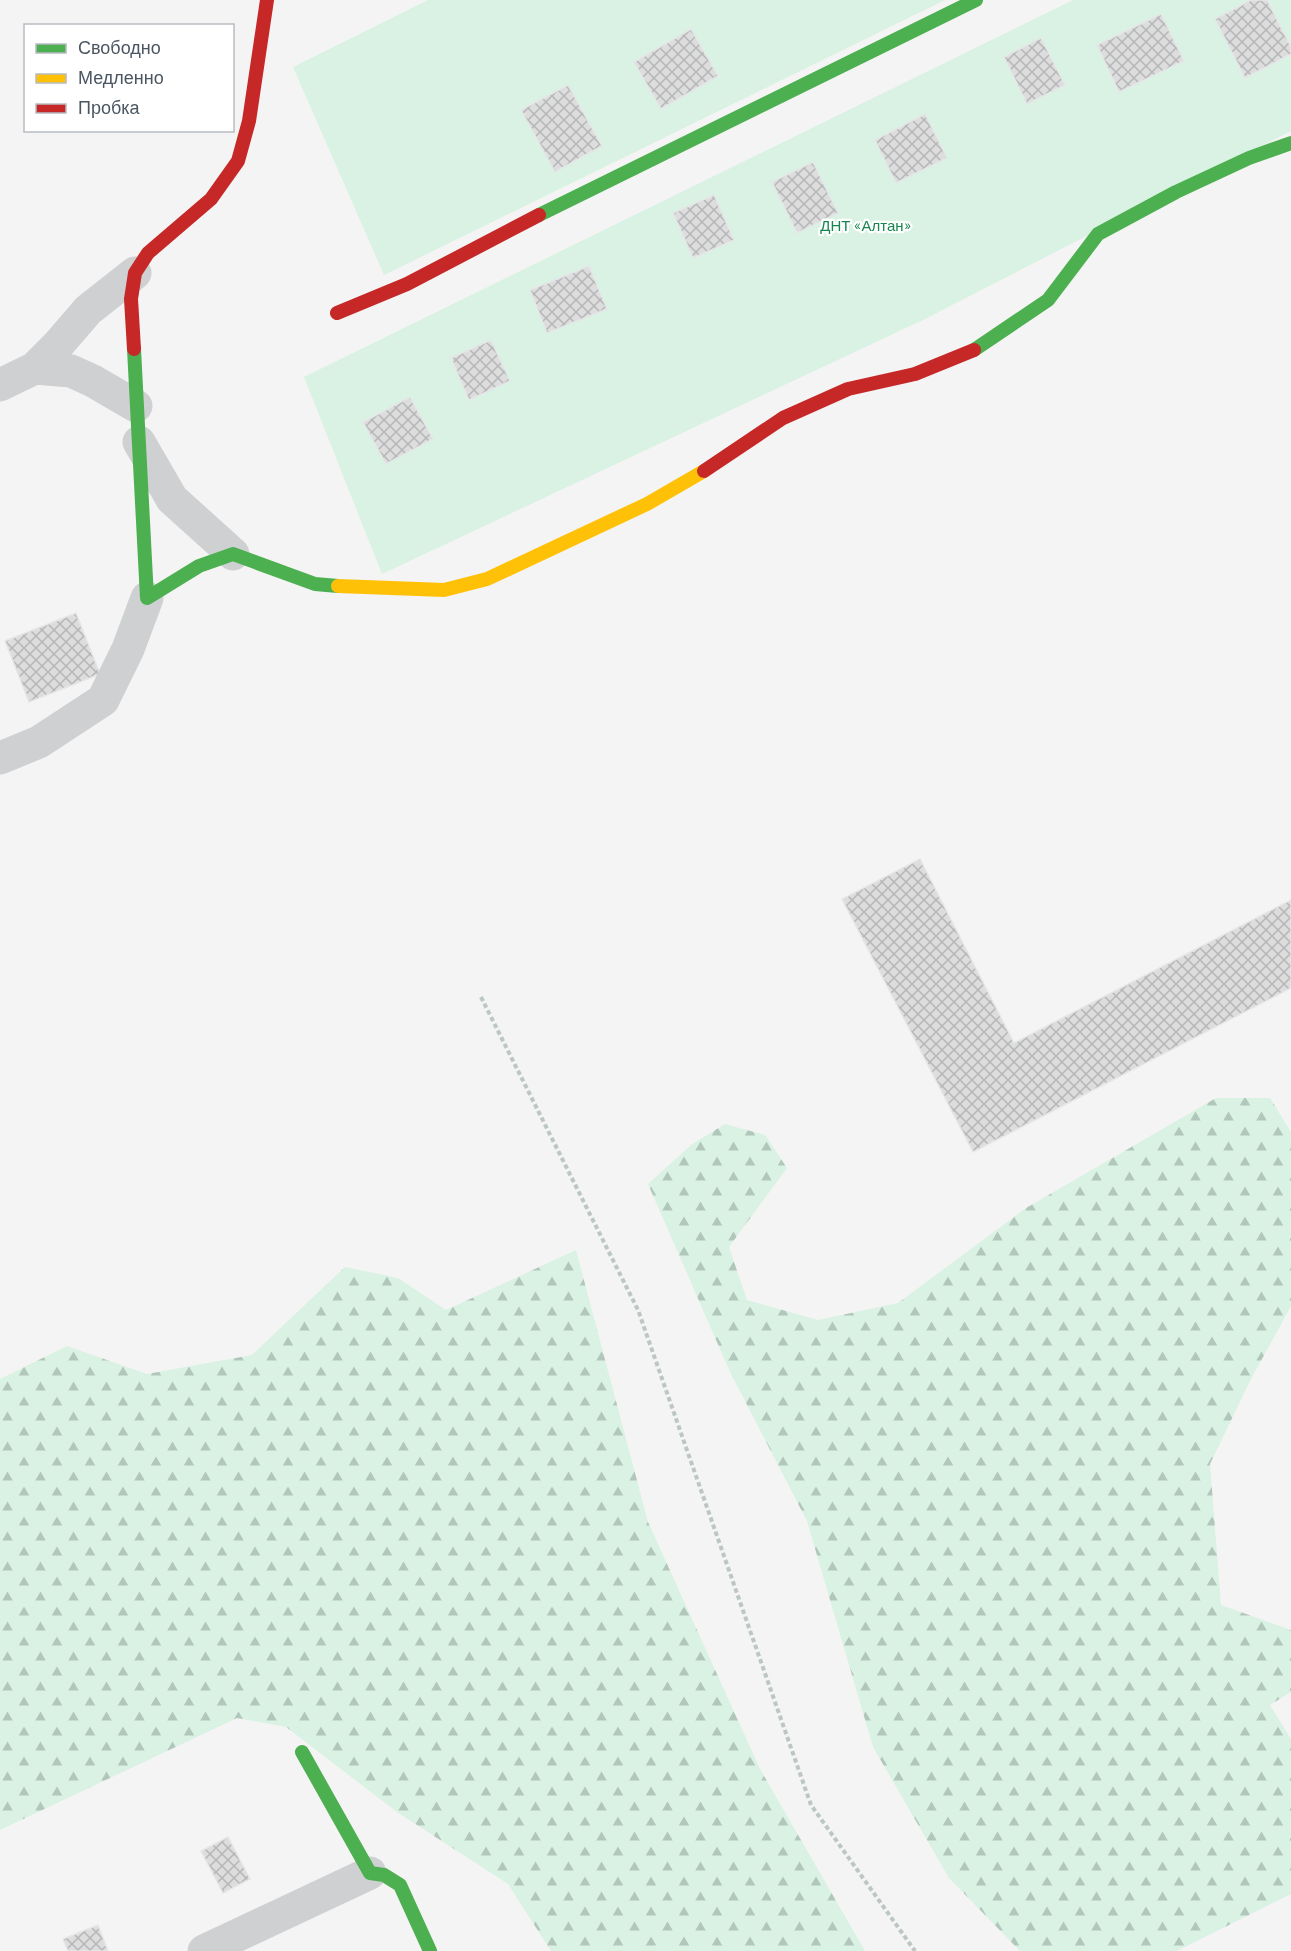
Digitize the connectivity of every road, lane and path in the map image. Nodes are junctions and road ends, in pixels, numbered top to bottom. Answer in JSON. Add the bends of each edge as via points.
{"nodes":[{"id":1,"x":267,"y":0,"type":"edge"},
{"id":2,"x":976,"y":0,"type":"edge"},
{"id":3,"x":1291,"y":143,"type":"edge"},
{"id":4,"x":135,"y":273,"type":"junction"},
{"id":5,"x":337,"y":313,"type":"dead end"},
{"id":6,"x":35,"y":368,"type":"junction"},
{"id":7,"x":0,"y":385,"type":"edge"},
{"id":8,"x":136,"y":406,"type":"junction"},
{"id":9,"x":139,"y":442,"type":"junction"},
{"id":10,"x":233,"y":554,"type":"junction"},
{"id":11,"x":147,"y":598,"type":"junction"},
{"id":12,"x":0,"y":758,"type":"edge"},
{"id":13,"x":481,"y":997,"type":"dead end"},
{"id":14,"x":302,"y":1752,"type":"dead end"},
{"id":15,"x":370,"y":1873,"type":"junction"},
{"id":16,"x":204,"y":1951,"type":"edge"},
{"id":17,"x":430,"y":1951,"type":"edge"},
{"id":18,"x":915,"y":1951,"type":"edge"}],
"edges":[{"from":1,"to":4,"type":"street","via":[[249,121],[238,161],[211,199],[148,253]]},
{"from":2,"to":5,"type":"street","via":[[596,186],[407,284]]},
{"from":3,"to":10,"type":"street","via":[[1176,192],[1098,234],[1048,300],[970,352],[915,374],[848,389],[783,418],[647,504],[487,579],[444,590],[315,584]]},
{"from":4,"to":6,"type":"street","via":[[88,310]]},
{"from":4,"to":8,"type":"street","via":[[131,299]]},
{"from":6,"to":7,"type":"street"},
{"from":6,"to":8,"type":"street","via":[[71,371]]},
{"from":8,"to":9,"type":"street"},
{"from":9,"to":10,"type":"street","via":[[172,499]]},
{"from":9,"to":11,"type":"street"},
{"from":10,"to":11,"type":"street","via":[[199,566]]},
{"from":11,"to":12,"type":"street","via":[[103,700],[39,742]]},
{"from":13,"to":18,"type":"path","via":[[638,1310],[811,1805]]},
{"from":14,"to":15,"type":"street"},
{"from":15,"to":16,"type":"street"},
{"from":15,"to":17,"type":"street","via":[[384,1875],[400,1885]]}]}
